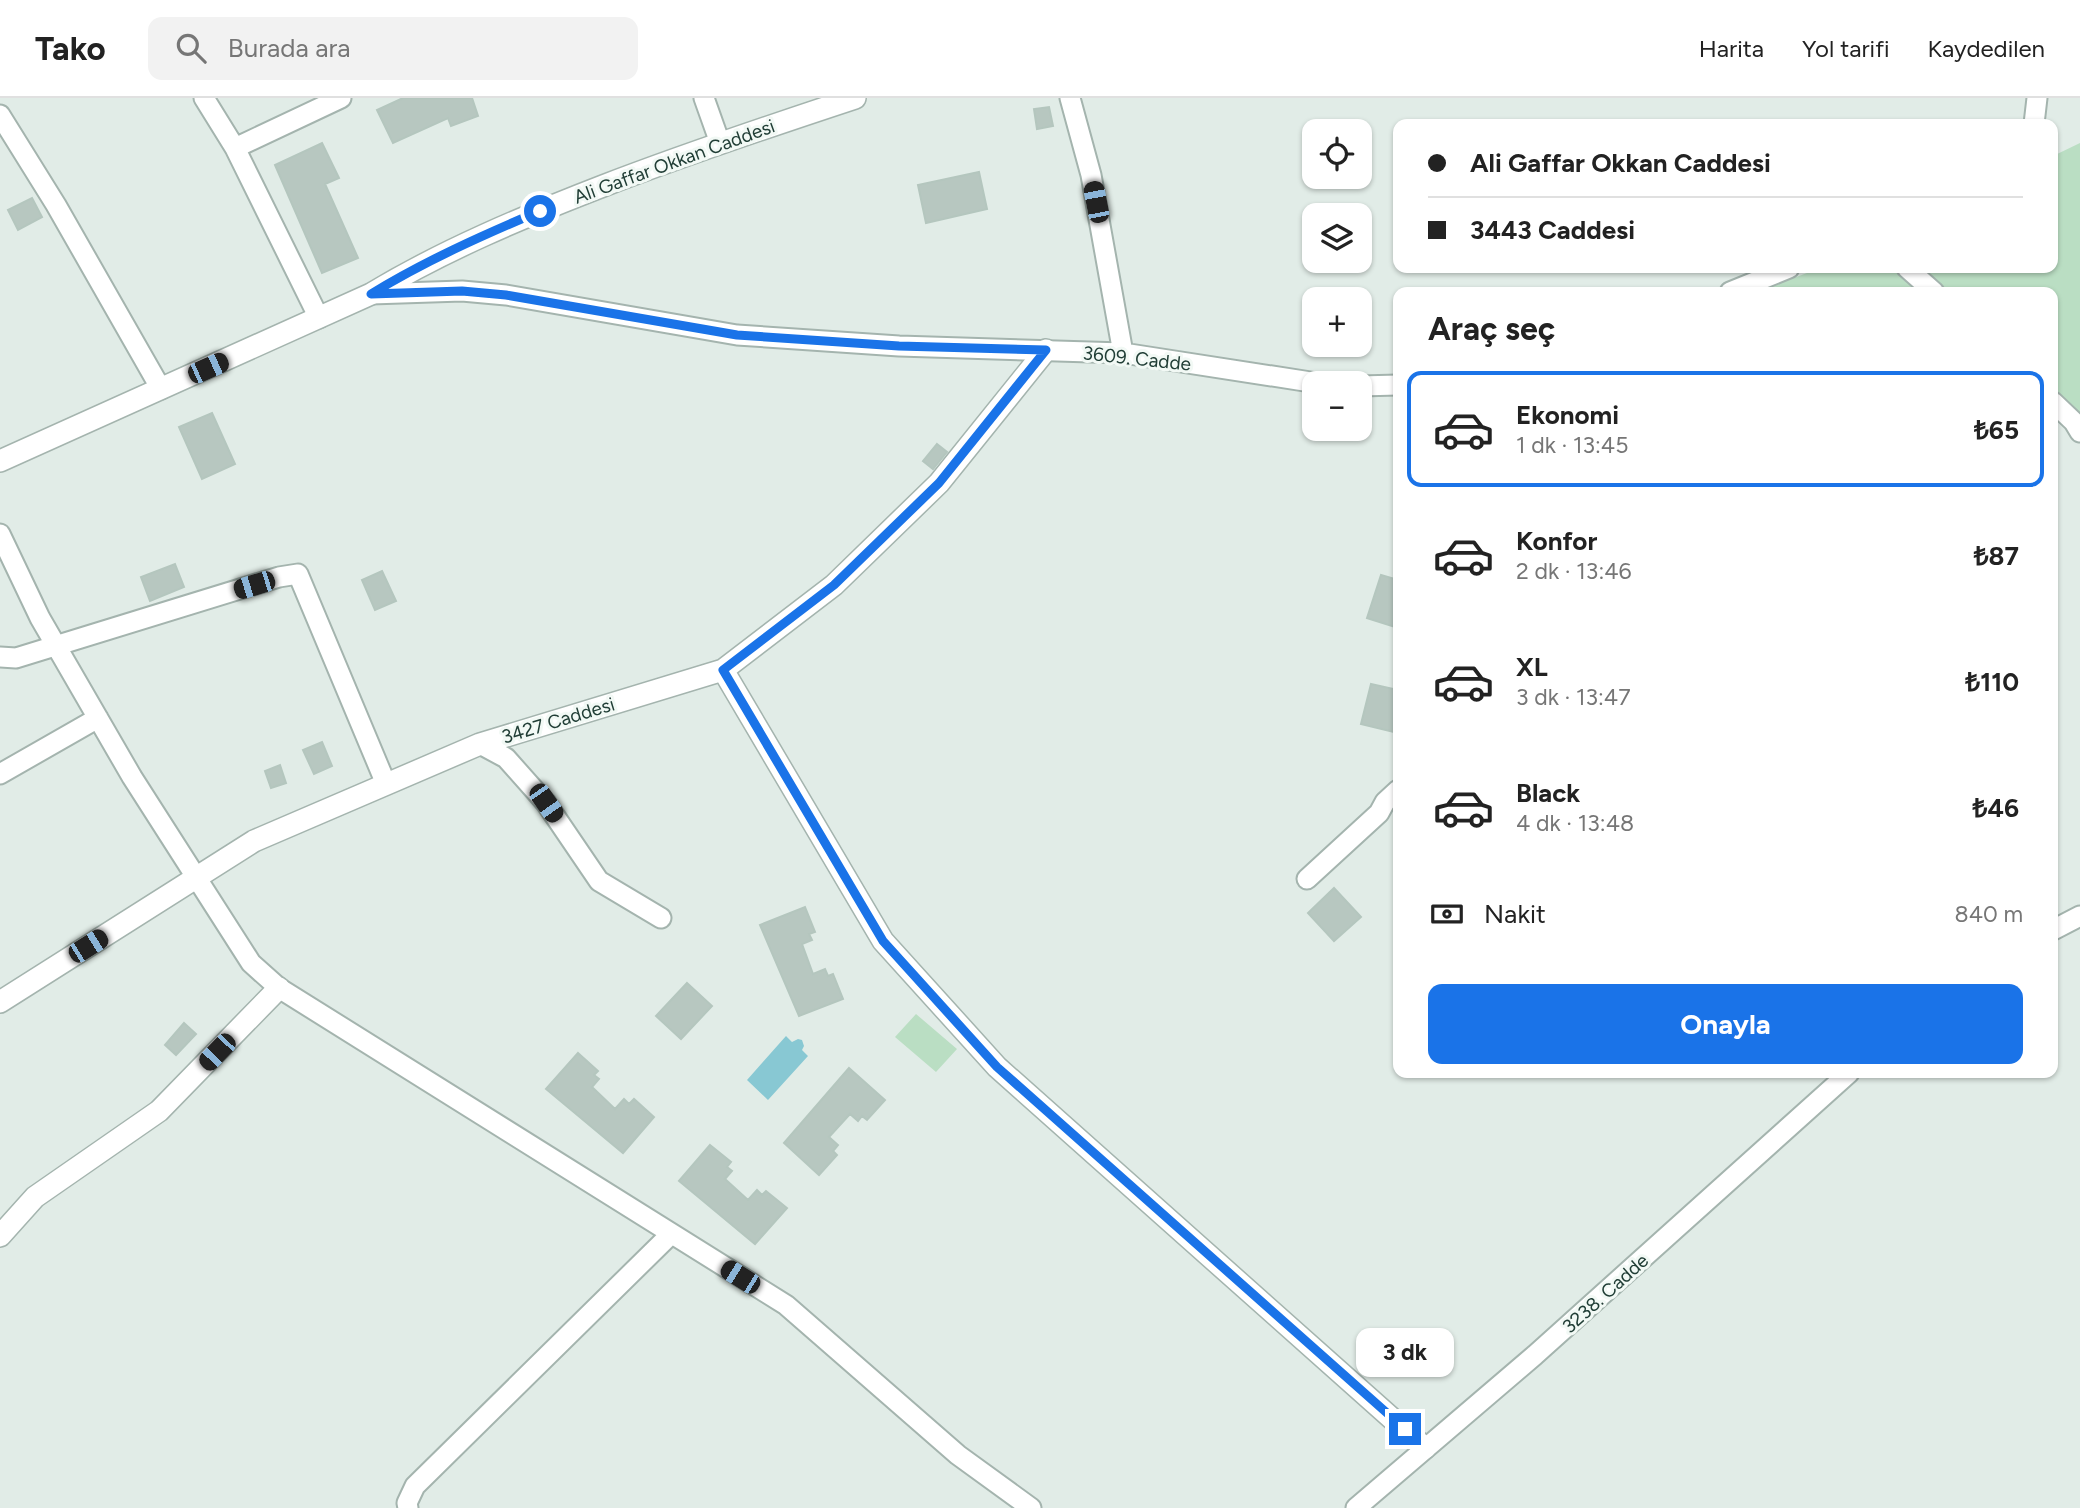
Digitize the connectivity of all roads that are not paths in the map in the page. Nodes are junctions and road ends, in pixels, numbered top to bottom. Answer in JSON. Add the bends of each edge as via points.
{"nodes":[{"id":1,"x":204,"y":98,"type":"edge"},
{"id":2,"x":341,"y":98,"type":"edge"},
{"id":3,"x":704,"y":98,"type":"edge"},
{"id":4,"x":855,"y":98,"type":"edge"},
{"id":5,"x":1070,"y":98,"type":"edge"},
{"id":6,"x":2037,"y":98,"type":"edge"},
{"id":7,"x":0,"y":115,"type":"edge"},
{"id":8,"x":2036,"y":119,"type":"edge"},
{"id":9,"x":720,"y":143,"type":"junction"},
{"id":10,"x":235,"y":148,"type":"junction"},
{"id":11,"x":1777,"y":273,"type":"edge"},
{"id":12,"x":1913,"y":273,"type":"edge"},
{"id":13,"x":1742,"y":287,"type":"edge"},
{"id":14,"x":1928,"y":287,"type":"edge"},
{"id":15,"x":371,"y":294,"type":"junction"},
{"id":16,"x":319,"y":318,"type":"junction"},
{"id":17,"x":1046,"y":350,"type":"junction"},
{"id":18,"x":1123,"y":353,"type":"junction"},
{"id":19,"x":1302,"y":381,"type":"edge"},
{"id":20,"x":1393,"y":385,"type":"edge"},
{"id":21,"x":1372,"y":386,"type":"edge"},
{"id":22,"x":161,"y":389,"type":"junction"},
{"id":23,"x":2058,"y":407,"type":"edge"},
{"id":24,"x":2080,"y":432,"type":"edge"},
{"id":25,"x":0,"y":461,"type":"edge"},
{"id":26,"x":0,"y":534,"type":"edge"},
{"id":27,"x":56,"y":646,"type":"junction"},
{"id":28,"x":0,"y":657,"type":"edge"},
{"id":29,"x":723,"y":670,"type":"junction"},
{"id":30,"x":98,"y":718,"type":"junction"},
{"id":31,"x":480,"y":744,"type":"junction"},
{"id":32,"x":0,"y":774,"type":"edge"},
{"id":33,"x":386,"y":784,"type":"junction"},
{"id":34,"x":1393,"y":795,"type":"edge"},
{"id":35,"x":196,"y":878,"type":"junction"},
{"id":36,"x":1307,"y":879,"type":"dead end"},
{"id":37,"x":2080,"y":916,"type":"edge"},
{"id":38,"x":661,"y":918,"type":"dead end"},
{"id":39,"x":2058,"y":927,"type":"edge"},
{"id":40,"x":279,"y":988,"type":"junction"},
{"id":41,"x":0,"y":1002,"type":"edge"},
{"id":42,"x":1843,"y":1078,"type":"edge"},
{"id":43,"x":671,"y":1234,"type":"junction"},
{"id":44,"x":0,"y":1236,"type":"edge"},
{"id":45,"x":1425,"y":1448,"type":"junction"},
{"id":46,"x":408,"y":1508,"type":"edge"},
{"id":47,"x":1031,"y":1508,"type":"edge"},
{"id":48,"x":1356,"y":1508,"type":"edge"}],
"edges":[{"from":1,"to":10,"type":"street"},
{"from":2,"to":10,"type":"street"},
{"from":3,"to":9,"type":"street"},
{"from":4,"to":9,"type":"street","name":"Ali Gaffar Okkan Caddesi"},
{"from":5,"to":18,"type":"street","via":[[1091,175]]},
{"from":6,"to":8,"type":"street"},
{"from":7,"to":22,"type":"street"},
{"from":9,"to":15,"type":"street","name":"Ali Gaffar Okkan Caddesi","via":[[466,242]]},
{"from":10,"to":16,"type":"street"},
{"from":11,"to":13,"type":"street"},
{"from":12,"to":14,"type":"street"},
{"from":15,"to":16,"type":"street","name":"Ali Gaffar Okkan Caddesi"},
{"from":15,"to":17,"type":"street","name":"3609. Cadde","via":[[462,291],[506,295],[737,335]]},
{"from":16,"to":22,"type":"street","name":"Ali Gaffar Okkan Caddesi"},
{"from":17,"to":18,"type":"street","name":"3609. Cadde"},
{"from":17,"to":29,"type":"street","name":"3427 Caddesi","via":[[939,483],[834,585]]},
{"from":18,"to":19,"type":"street","name":"3609. Cadde"},
{"from":20,"to":21,"type":"street"},
{"from":22,"to":25,"type":"street","name":"Ali Gaffar Okkan Caddesi"},
{"from":23,"to":24,"type":"street"},
{"from":26,"to":27,"type":"street"},
{"from":27,"to":28,"type":"street","via":[[16,658]]},
{"from":27,"to":30,"type":"street"},
{"from":27,"to":33,"type":"street","via":[[298,574]]},
{"from":29,"to":31,"type":"street","name":"3427 Caddesi"},
{"from":29,"to":45,"type":"street","via":[[883,941],[997,1067]]},
{"from":30,"to":32,"type":"street"},
{"from":30,"to":35,"type":"street"},
{"from":31,"to":33,"type":"street","name":"3427 Caddesi"},
{"from":31,"to":38,"type":"street","via":[[506,758],[546,803],[599,881]]},
{"from":33,"to":35,"type":"street","name":"3427 Caddesi","via":[[254,841]]},
{"from":34,"to":36,"type":"street"},
{"from":35,"to":40,"type":"street","via":[[251,963]]},
{"from":35,"to":41,"type":"street","name":"3427 Caddesi"},
{"from":37,"to":39,"type":"street"},
{"from":40,"to":43,"type":"street"},
{"from":40,"to":44,"type":"street","via":[[159,1111],[36,1197]]},
{"from":42,"to":45,"type":"street","name":"3238. Cadde"},
{"from":43,"to":46,"type":"street","via":[[415,1486]]},
{"from":43,"to":47,"type":"street","via":[[786,1305],[958,1455]]},
{"from":45,"to":48,"type":"street","name":"3238. Cadde"}]}
